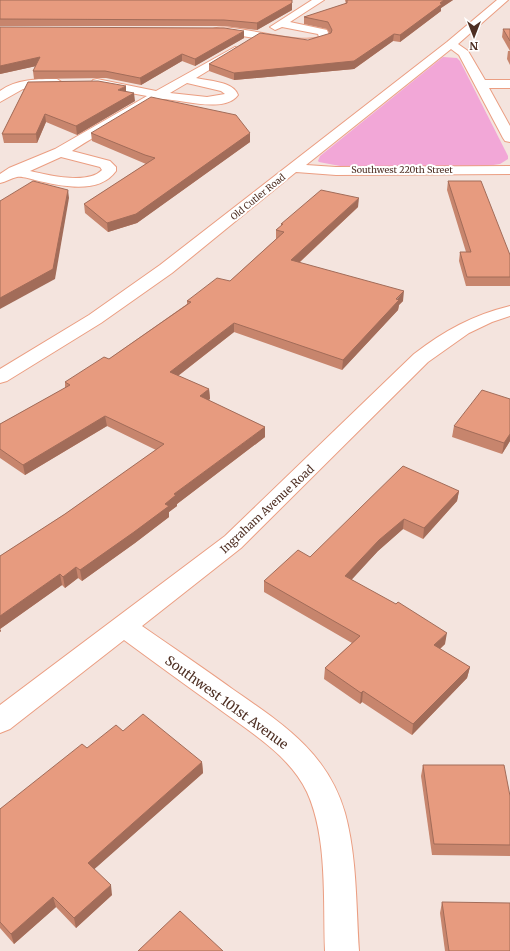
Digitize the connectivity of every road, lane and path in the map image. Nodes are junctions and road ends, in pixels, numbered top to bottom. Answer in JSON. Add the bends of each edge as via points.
{"nodes":[{"id":1,"x":318,"y":0,"type":"edge"},
{"id":2,"x":500,"y":3,"type":"edge"},
{"id":3,"x":510,"y":7,"type":"edge"},
{"id":4,"x":280,"y":24,"type":"junction"},
{"id":5,"x":206,"y":30,"type":"edge"},
{"id":6,"x":260,"y":35,"type":"junction"},
{"id":7,"x":452,"y":44,"type":"junction"},
{"id":8,"x":184,"y":79,"type":"junction"},
{"id":9,"x":481,"y":84,"type":"junction"},
{"id":10,"x":510,"y":84,"type":"edge"},
{"id":11,"x":157,"y":94,"type":"junction"},
{"id":12,"x":0,"y":98,"type":"edge"},
{"id":13,"x":510,"y":138,"type":"edge"},
{"id":14,"x":60,"y":152,"type":"junction"},
{"id":15,"x":0,"y":168,"type":"edge"},
{"id":16,"x":294,"y":168,"type":"junction"},
{"id":17,"x":510,"y":170,"type":"edge"},
{"id":18,"x":17,"y":172,"type":"junction"},
{"id":19,"x":0,"y":179,"type":"edge"},
{"id":20,"x":510,"y":311,"type":"edge"},
{"id":21,"x":0,"y":377,"type":"edge"},
{"id":22,"x":125,"y":627,"type":"junction"},
{"id":23,"x":0,"y":721,"type":"edge"},
{"id":24,"x":342,"y":951,"type":"edge"}],
"edges":[{"from":1,"to":4,"type":"street"},
{"from":2,"to":3,"type":"street"},
{"from":2,"to":7,"type":"street","name":"Old Cutler Road"},
{"from":4,"to":6,"type":"street"},
{"from":4,"to":6,"type":"street","via":[[317,30],[323,32],[325,38],[307,42]]},
{"from":5,"to":6,"type":"street"},
{"from":6,"to":8,"type":"street"},
{"from":7,"to":9,"type":"street","via":[[464,53]]},
{"from":7,"to":16,"type":"street","name":"Old Cutler Road"},
{"from":8,"to":11,"type":"street"},
{"from":8,"to":11,"type":"street","via":[[228,89],[232,95],[226,100],[207,102]]},
{"from":9,"to":10,"type":"street"},
{"from":9,"to":13,"type":"street"},
{"from":11,"to":12,"type":"street","via":[[108,85],[34,83],[12,89]]},
{"from":11,"to":14,"type":"street"},
{"from":14,"to":18,"type":"street"},
{"from":14,"to":18,"type":"street","via":[[105,164],[109,170],[104,178],[88,182]]},
{"from":15,"to":18,"type":"street"},
{"from":16,"to":17,"type":"street","name":"Southwest 220th Street","via":[[336,171]]},
{"from":16,"to":21,"type":"street","name":"Old Cutler Road","via":[[166,269],[84,326]]},
{"from":18,"to":19,"type":"street"},
{"from":20,"to":22,"type":"street","name":"Ingraham Avenue Road","via":[[484,318],[466,327],[420,358],[258,520]]},
{"from":22,"to":23,"type":"street","name":"Ingraham Avenue Road"},
{"from":22,"to":24,"type":"street","name":"Southwest 101st Avenue","via":[[273,733],[290,747],[308,768],[323,792],[336,847]]}]}
